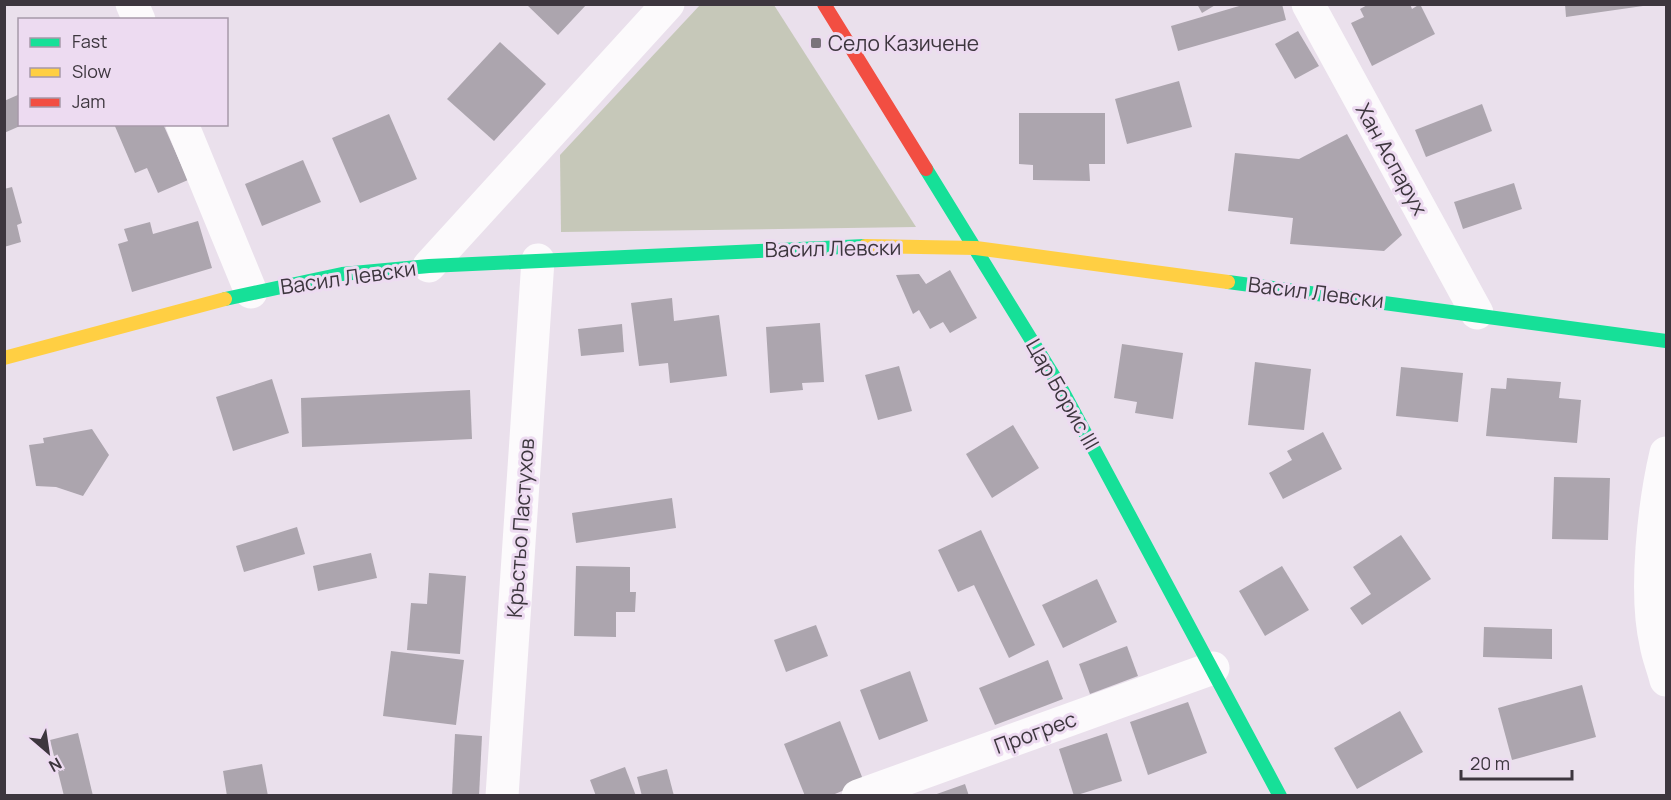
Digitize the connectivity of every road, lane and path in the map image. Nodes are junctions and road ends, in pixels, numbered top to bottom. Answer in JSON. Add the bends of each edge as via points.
{"nodes":[{"id":1,"x":132,"y":4,"type":"edge"},
{"id":2,"x":668,"y":4,"type":"edge"},
{"id":3,"x":824,"y":4,"type":"edge"},
{"id":4,"x":1308,"y":4,"type":"edge"},
{"id":5,"x":138,"y":18,"type":"edge"},
{"id":6,"x":183,"y":126,"type":"edge"},
{"id":7,"x":976,"y":248,"type":"junction"},
{"id":8,"x":538,"y":260,"type":"junction"},
{"id":9,"x":429,"y":266,"type":"junction"},
{"id":10,"x":251,"y":292,"type":"junction"},
{"id":11,"x":1477,"y":313,"type":"junction"},
{"id":12,"x":1666,"y":340,"type":"edge"},
{"id":13,"x":4,"y":358,"type":"edge"},
{"id":14,"x":1666,"y":453,"type":"edge"},
{"id":15,"x":1213,"y":668,"type":"junction"},
{"id":16,"x":1666,"y":680,"type":"edge"},
{"id":17,"x":502,"y":795,"type":"edge"},
{"id":18,"x":858,"y":795,"type":"edge"},
{"id":19,"x":1280,"y":795,"type":"edge"}],
"edges":[{"from":1,"to":5,"type":"street"},
{"from":2,"to":9,"type":"street"},
{"from":3,"to":7,"type":"street","name":"Цар Борис III"},
{"from":4,"to":11,"type":"street","name":"Хан Аспарух"},
{"from":6,"to":10,"type":"street"},
{"from":7,"to":8,"type":"street","name":"Васил Левски","via":[[837,245]]},
{"from":7,"to":11,"type":"street","name":"Васил Левски"},
{"from":7,"to":15,"type":"street","name":"Цар Борис III","via":[[1067,399]]},
{"from":8,"to":9,"type":"street","name":"Васил Левски"},
{"from":8,"to":17,"type":"street","name":"Кръстьо Пастухов"},
{"from":9,"to":10,"type":"street","name":"Васил Левски","via":[[342,274]]},
{"from":10,"to":13,"type":"street","name":"Васил Левски"},
{"from":11,"to":12,"type":"street","name":"Васил Левски"},
{"from":14,"to":16,"type":"street","via":[[1650,569],[1655,643]]},
{"from":15,"to":18,"type":"street","name":"Прогрес"},
{"from":15,"to":19,"type":"street","name":"Цар Борис III"}]}
